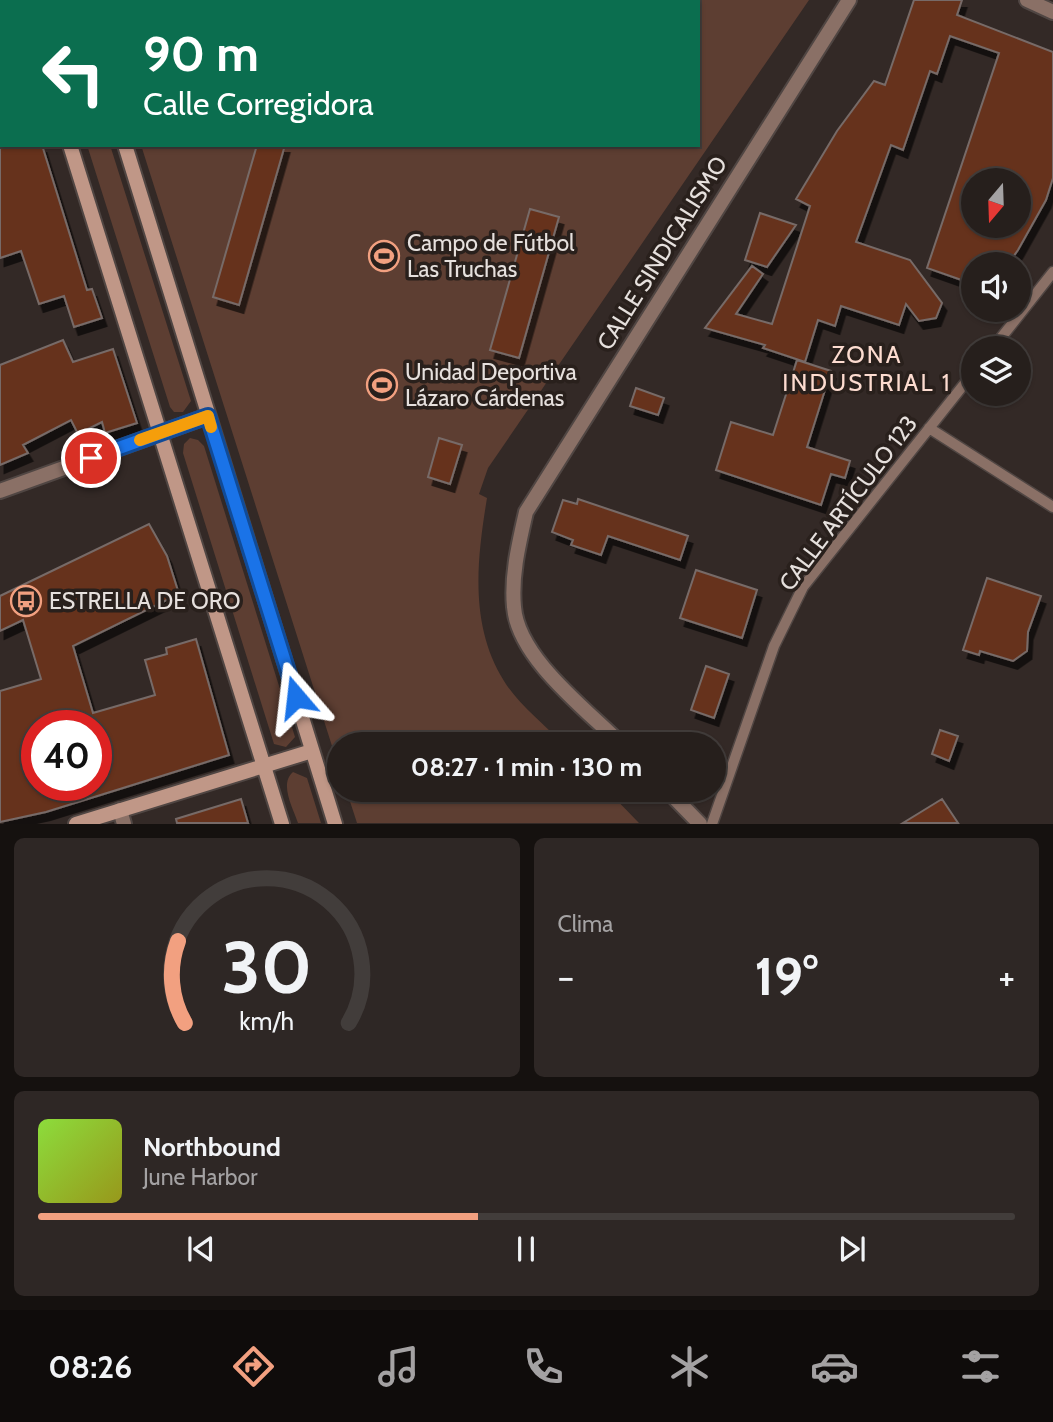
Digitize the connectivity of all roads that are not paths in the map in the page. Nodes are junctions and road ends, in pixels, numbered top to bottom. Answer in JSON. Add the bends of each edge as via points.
{"nodes":[{"id":1,"x":849,"y":0,"type":"edge"},
{"id":2,"x":1027,"y":0,"type":"edge"},
{"id":3,"x":1053,"y":12,"type":"edge"},
{"id":4,"x":71,"y":147,"type":"edge"},
{"id":5,"x":126,"y":147,"type":"edge"},
{"id":6,"x":1053,"y":271,"type":"edge"},
{"id":7,"x":1002,"y":336,"type":"edge"},
{"id":8,"x":961,"y":388,"type":"edge"},
{"id":9,"x":208,"y":416,"type":"junction"},
{"id":10,"x":929,"y":428,"type":"junction"},
{"id":11,"x":159,"y":433,"type":"junction"},
{"id":12,"x":0,"y":491,"type":"edge"},
{"id":13,"x":1053,"y":507,"type":"edge"},
{"id":14,"x":609,"y":732,"type":"edge"},
{"id":15,"x":312,"y":751,"type":"junction"},
{"id":16,"x":264,"y":764,"type":"junction"},
{"id":17,"x":679,"y":802,"type":"edge"},
{"id":18,"x":122,"y":817,"type":"edge"},
{"id":19,"x":76,"y":824,"type":"edge"},
{"id":20,"x":282,"y":824,"type":"edge"},
{"id":21,"x":335,"y":824,"type":"edge"},
{"id":22,"x":700,"y":824,"type":"edge"},
{"id":23,"x":712,"y":824,"type":"edge"}],
"edges":[{"from":1,"to":14,"type":"street","name":"CALLE SINDICALISMO","via":[[526,512],[516,553],[514,609],[531,654]]},
{"from":2,"to":3,"type":"street"},
{"from":4,"to":11,"type":"street"},
{"from":5,"to":9,"type":"street"},
{"from":6,"to":7,"type":"lane"},
{"from":8,"to":10,"type":"lane","name":"CALLE ARTÍCULO 123"},
{"from":9,"to":11,"type":"street"},
{"from":9,"to":15,"type":"street"},
{"from":10,"to":13,"type":"lane"},
{"from":10,"to":23,"type":"lane","name":"CALLE ARTÍCULO 123","via":[[803,587],[774,646]]},
{"from":11,"to":12,"type":"street"},
{"from":11,"to":16,"type":"street"},
{"from":15,"to":16,"type":"street"},
{"from":15,"to":21,"type":"street"},
{"from":16,"to":18,"type":"street"},
{"from":16,"to":20,"type":"street"},
{"from":17,"to":22,"type":"street"},
{"from":18,"to":19,"type":"street"}]}
